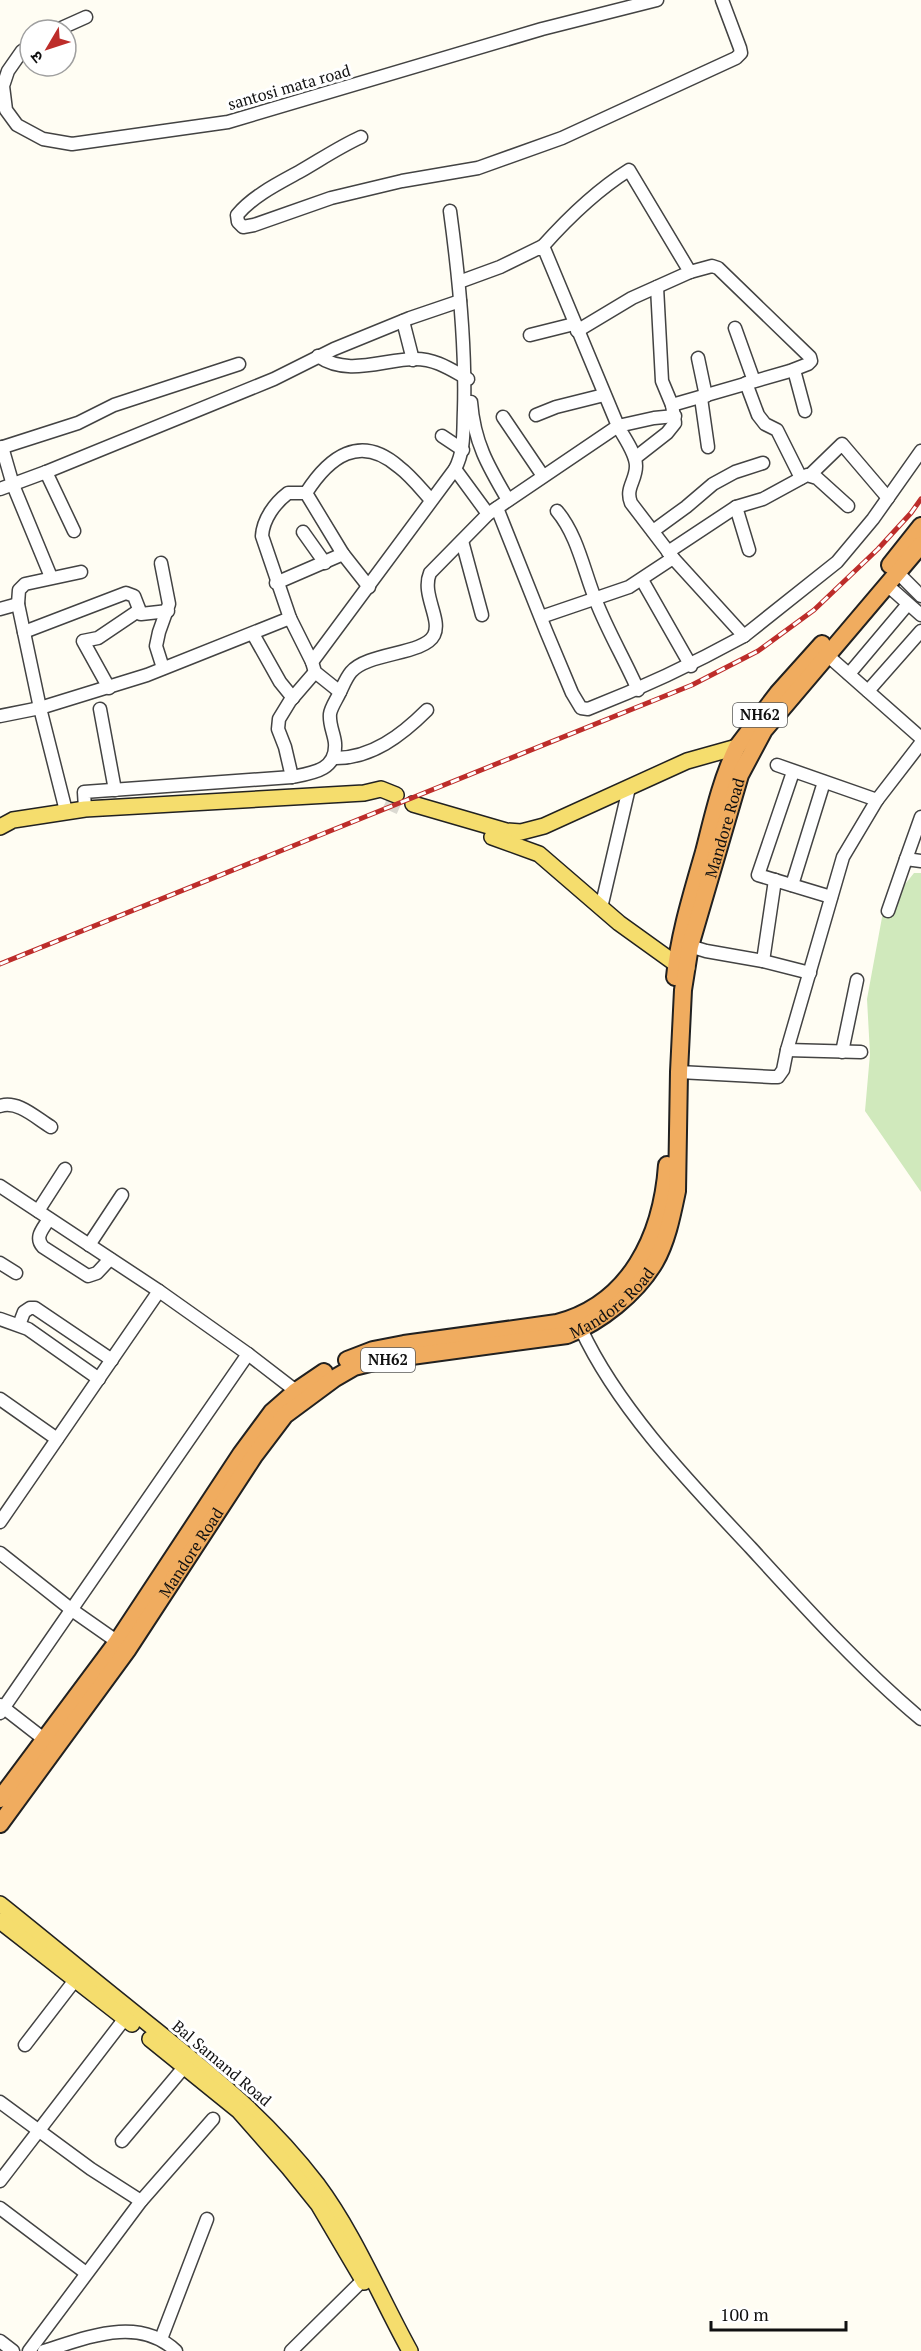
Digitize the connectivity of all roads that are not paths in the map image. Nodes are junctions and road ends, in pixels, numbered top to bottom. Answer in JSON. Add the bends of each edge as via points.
{"nodes":[{"id":1,"x":657,"y":0,"type":"edge"},
{"id":2,"x":722,"y":0,"type":"edge"},
{"id":3,"x":86,"y":17,"type":"dead end"},
{"id":4,"x":78,"y":21,"type":"edge"},
{"id":5,"x":18,"y":57,"type":"edge"},
{"id":6,"x":361,"y":137,"type":"dead end"},
{"id":7,"x":450,"y":211,"type":"dead end"},
{"id":8,"x":543,"y":246,"type":"junction"},
{"id":9,"x":690,"y":272,"type":"junction"},
{"id":10,"x":459,"y":282,"type":"junction"},
{"id":11,"x":657,"y":287,"type":"junction"},
{"id":12,"x":460,"y":301,"type":"junction"},
{"id":13,"x":403,"y":321,"type":"junction"},
{"id":14,"x":575,"y":327,"type":"junction"},
{"id":15,"x":735,"y":328,"type":"dead end"},
{"id":16,"x":530,"y":335,"type":"dead end"},
{"id":17,"x":318,"y":356,"type":"junction"},
{"id":18,"x":698,"y":358,"type":"dead end"},
{"id":19,"x":413,"y":360,"type":"junction"},
{"id":20,"x":239,"y":364,"type":"dead end"},
{"id":21,"x":794,"y":370,"type":"junction"},
{"id":22,"x":464,"y":377,"type":"junction"},
{"id":23,"x":750,"y":382,"type":"junction"},
{"id":24,"x":604,"y":395,"type":"junction"},
{"id":25,"x":703,"y":397,"type":"junction"},
{"id":26,"x":674,"y":410,"type":"junction"},
{"id":27,"x":805,"y":411,"type":"dead end"},
{"id":28,"x":536,"y":416,"type":"dead end"},
{"id":29,"x":503,"y":417,"type":"dead end"},
{"id":30,"x":618,"y":426,"type":"junction"},
{"id":31,"x":442,"y":436,"type":"dead end"},
{"id":32,"x":1,"y":447,"type":"edge"},
{"id":33,"x":708,"y":447,"type":"dead end"},
{"id":34,"x":463,"y":450,"type":"junction"},
{"id":35,"x":921,"y":451,"type":"edge"},
{"id":36,"x":635,"y":458,"type":"junction"},
{"id":37,"x":763,"y":463,"type":"dead end"},
{"id":38,"x":455,"y":469,"type":"junction"},
{"id":39,"x":46,"y":472,"type":"junction"},
{"id":40,"x":543,"y":476,"type":"junction"},
{"id":41,"x":805,"y":477,"type":"junction"},
{"id":42,"x":13,"y":485,"type":"junction"},
{"id":43,"x":0,"y":489,"type":"edge"},
{"id":44,"x":306,"y":493,"type":"junction"},
{"id":45,"x":888,"y":498,"type":"junction"},
{"id":46,"x":431,"y":500,"type":"junction"},
{"id":47,"x":508,"y":500,"type":"junction"},
{"id":48,"x":848,"y":506,"type":"dead end"},
{"id":49,"x":736,"y":507,"type":"junction"},
{"id":50,"x":492,"y":511,"type":"junction"},
{"id":51,"x":557,"y":512,"type":"dead end"},
{"id":52,"x":921,"y":526,"type":"edge"},
{"id":53,"x":74,"y":531,"type":"dead end"},
{"id":54,"x":653,"y":531,"type":"junction"},
{"id":55,"x":303,"y":532,"type":"dead end"},
{"id":56,"x":462,"y":541,"type":"junction"},
{"id":57,"x":921,"y":545,"type":"edge"},
{"id":58,"x":749,"y":550,"type":"dead end"},
{"id":59,"x":343,"y":554,"type":"junction"},
{"id":60,"x":671,"y":555,"type":"junction"},
{"id":61,"x":161,"y":563,"type":"dead end"},
{"id":62,"x":325,"y":563,"type":"junction"},
{"id":63,"x":81,"y":572,"type":"dead end"},
{"id":64,"x":51,"y":577,"type":"junction"},
{"id":65,"x":893,"y":579,"type":"junction"},
{"id":66,"x":642,"y":580,"type":"junction"},
{"id":67,"x":276,"y":583,"type":"junction"},
{"id":68,"x":369,"y":587,"type":"junction"},
{"id":69,"x":921,"y":596,"type":"edge"},
{"id":70,"x":595,"y":599,"type":"junction"},
{"id":71,"x":18,"y":604,"type":"junction"},
{"id":72,"x":908,"y":604,"type":"junction"},
{"id":73,"x":0,"y":609,"type":"edge"},
{"id":74,"x":138,"y":611,"type":"junction"},
{"id":75,"x":168,"y":611,"type":"junction"},
{"id":76,"x":482,"y":615,"type":"dead end"},
{"id":77,"x":921,"y":615,"type":"edge"},
{"id":78,"x":541,"y":617,"type":"junction"},
{"id":79,"x":290,"y":618,"type":"junction"},
{"id":80,"x":921,"y":631,"type":"edge"},
{"id":81,"x":24,"y":632,"type":"junction"},
{"id":82,"x":253,"y":634,"type":"junction"},
{"id":83,"x":744,"y":636,"type":"junction"},
{"id":84,"x":826,"y":655,"type":"junction"},
{"id":85,"x":691,"y":666,"type":"junction"},
{"id":86,"x":313,"y":667,"type":"junction"},
{"id":87,"x":163,"y":668,"type":"junction"},
{"id":88,"x":849,"y":674,"type":"junction"},
{"id":89,"x":110,"y":688,"type":"junction"},
{"id":90,"x":638,"y":690,"type":"junction"},
{"id":91,"x":868,"y":691,"type":"junction"},
{"id":92,"x":340,"y":692,"type":"junction"},
{"id":93,"x":293,"y":698,"type":"junction"},
{"id":94,"x":40,"y":708,"type":"junction"},
{"id":95,"x":100,"y":709,"type":"dead end"},
{"id":96,"x":427,"y":710,"type":"dead end"},
{"id":97,"x":0,"y":716,"type":"edge"},
{"id":98,"x":921,"y":738,"type":"edge"},
{"id":99,"x":921,"y":743,"type":"edge"},
{"id":100,"x":737,"y":747,"type":"junction"},
{"id":101,"x":334,"y":758,"type":"junction"},
{"id":102,"x":777,"y":765,"type":"dead end"},
{"id":103,"x":793,"y":772,"type":"junction"},
{"id":104,"x":292,"y":777,"type":"junction"},
{"id":105,"x":824,"y":782,"type":"junction"},
{"id":106,"x":629,"y":788,"type":"junction"},
{"id":107,"x":115,"y":790,"type":"junction"},
{"id":108,"x":877,"y":800,"type":"junction"},
{"id":109,"x":399,"y":802,"type":"junction"},
{"id":110,"x":85,"y":809,"type":"junction"},
{"id":111,"x":66,"y":812,"type":"junction"},
{"id":112,"x":921,"y":817,"type":"edge"},
{"id":113,"x":4,"y":821,"type":"edge"},
{"id":114,"x":906,"y":859,"type":"junction"},
{"id":115,"x":921,"y":861,"type":"edge"},
{"id":116,"x":775,"y":880,"type":"junction"},
{"id":117,"x":792,"y":885,"type":"junction"},
{"id":118,"x":831,"y":897,"type":"junction"},
{"id":119,"x":601,"y":908,"type":"junction"},
{"id":120,"x":888,"y":911,"type":"dead end"},
{"id":121,"x":685,"y":944,"type":"junction"},
{"id":122,"x":763,"y":961,"type":"junction"},
{"id":123,"x":681,"y":966,"type":"junction"},
{"id":124,"x":810,"y":973,"type":"junction"},
{"id":125,"x":857,"y":981,"type":"dead end"},
{"id":126,"x":787,"y":1050,"type":"junction"},
{"id":127,"x":843,"y":1052,"type":"junction"},
{"id":128,"x":861,"y":1052,"type":"dead end"},
{"id":129,"x":679,"y":1072,"type":"junction"},
{"id":130,"x":0,"y":1106,"type":"edge"},
{"id":131,"x":51,"y":1127,"type":"dead end"},
{"id":132,"x":65,"y":1169,"type":"dead end"},
{"id":133,"x":0,"y":1186,"type":"edge"},
{"id":134,"x":122,"y":1195,"type":"dead end"},
{"id":135,"x":38,"y":1211,"type":"junction"},
{"id":136,"x":49,"y":1219,"type":"junction"},
{"id":137,"x":89,"y":1245,"type":"junction"},
{"id":138,"x":110,"y":1259,"type":"junction"},
{"id":139,"x":0,"y":1263,"type":"edge"},
{"id":140,"x":16,"y":1274,"type":"dead end"},
{"id":141,"x":159,"y":1291,"type":"junction"},
{"id":142,"x":0,"y":1319,"type":"edge"},
{"id":143,"x":19,"y":1325,"type":"junction"},
{"id":144,"x":581,"y":1329,"type":"junction"},
{"id":145,"x":248,"y":1354,"type":"junction"},
{"id":146,"x":112,"y":1360,"type":"junction"},
{"id":147,"x":99,"y":1379,"type":"junction"},
{"id":148,"x":296,"y":1391,"type":"junction"},
{"id":149,"x":0,"y":1399,"type":"edge"},
{"id":150,"x":57,"y":1439,"type":"junction"},
{"id":151,"x":0,"y":1522,"type":"edge"},
{"id":152,"x":0,"y":1553,"type":"edge"},
{"id":153,"x":72,"y":1610,"type":"junction"},
{"id":154,"x":122,"y":1646,"type":"junction"},
{"id":155,"x":1,"y":1709,"type":"edge"},
{"id":156,"x":921,"y":1719,"type":"edge"},
{"id":157,"x":51,"y":1744,"type":"junction"},
{"id":158,"x":0,"y":1799,"type":"edge"},
{"id":159,"x":0,"y":1824,"type":"edge"},
{"id":160,"x":0,"y":1904,"type":"edge"},
{"id":161,"x":1,"y":1923,"type":"edge"},
{"id":162,"x":75,"y":1980,"type":"junction"},
{"id":163,"x":128,"y":2014,"type":"junction"},
{"id":164,"x":25,"y":2045,"type":"dead end"},
{"id":165,"x":184,"y":2066,"type":"junction"},
{"id":166,"x":0,"y":2102,"type":"edge"},
{"id":167,"x":213,"y":2119,"type":"dead end"},
{"id":168,"x":39,"y":2131,"type":"junction"},
{"id":169,"x":122,"y":2141,"type":"dead end"},
{"id":170,"x":0,"y":2181,"type":"edge"},
{"id":171,"x":141,"y":2201,"type":"junction"},
{"id":172,"x":0,"y":2208,"type":"edge"},
{"id":173,"x":207,"y":2219,"type":"dead end"},
{"id":174,"x":86,"y":2273,"type":"junction"},
{"id":175,"x":363,"y":2280,"type":"junction"},
{"id":176,"x":161,"y":2339,"type":"junction"},
{"id":177,"x":0,"y":2341,"type":"edge"},
{"id":178,"x":13,"y":2351,"type":"edge"},
{"id":179,"x":29,"y":2351,"type":"edge"},
{"id":180,"x":44,"y":2351,"type":"edge"},
{"id":181,"x":176,"y":2351,"type":"edge"},
{"id":182,"x":291,"y":2351,"type":"edge"},
{"id":183,"x":401,"y":2351,"type":"edge"},
{"id":184,"x":410,"y":2351,"type":"edge"}],
"edges":[{"from":1,"to":5,"type":"street","name":"santosi mata road","via":[[543,29],[228,122],[72,144],[43,139],[17,125],[6,110],[3,86]]},
{"from":2,"to":6,"type":"street","via":[[740,48],[736,58],[562,138],[478,168],[331,198],[254,225],[243,227],[238,222],[237,215],[242,209],[264,192]]},
{"from":3,"to":4,"type":"street"},
{"from":7,"to":10,"type":"street"},
{"from":8,"to":9,"type":"street","via":[[629,170]]},
{"from":8,"to":10,"type":"street"},
{"from":8,"to":14,"type":"street"},
{"from":9,"to":11,"type":"street"},
{"from":9,"to":21,"type":"street","via":[[718,268],[810,357],[808,364]]},
{"from":10,"to":12,"type":"street"},
{"from":11,"to":14,"type":"street"},
{"from":11,"to":26,"type":"street","via":[[662,381]]},
{"from":12,"to":13,"type":"street"},
{"from":12,"to":22,"type":"street"},
{"from":13,"to":17,"type":"street"},
{"from":13,"to":19,"type":"street"},
{"from":14,"to":16,"type":"street"},
{"from":14,"to":24,"type":"street"},
{"from":15,"to":23,"type":"street"},
{"from":17,"to":19,"type":"street","via":[[352,367]]},
{"from":17,"to":39,"type":"street","via":[[274,379]]},
{"from":18,"to":25,"type":"street"},
{"from":19,"to":22,"type":"street","via":[[436,362]]},
{"from":20,"to":32,"type":"street"},
{"from":21,"to":23,"type":"street"},
{"from":21,"to":27,"type":"street"},
{"from":22,"to":34,"type":"street"},
{"from":22,"to":47,"type":"street","via":[[469,379],[477,442]]},
{"from":23,"to":25,"type":"street"},
{"from":23,"to":41,"type":"street","via":[[758,415],[777,430]]},
{"from":24,"to":28,"type":"street"},
{"from":24,"to":30,"type":"street"},
{"from":25,"to":26,"type":"street"},
{"from":25,"to":33,"type":"street"},
{"from":26,"to":30,"type":"street"},
{"from":26,"to":36,"type":"street","via":[[675,423],[667,433]]},
{"from":29,"to":40,"type":"street"},
{"from":30,"to":36,"type":"street"},
{"from":30,"to":40,"type":"street"},
{"from":31,"to":34,"type":"street"},
{"from":32,"to":42,"type":"street"},
{"from":34,"to":38,"type":"street"},
{"from":35,"to":45,"type":"street"},
{"from":36,"to":54,"type":"street","via":[[628,495]]},
{"from":37,"to":54,"type":"street","via":[[713,484]]},
{"from":38,"to":46,"type":"street"},
{"from":38,"to":50,"type":"street"},
{"from":39,"to":42,"type":"street"},
{"from":39,"to":53,"type":"street"},
{"from":40,"to":47,"type":"street"},
{"from":41,"to":45,"type":"street","via":[[842,444]]},
{"from":41,"to":48,"type":"street","via":[[817,478]]},
{"from":41,"to":49,"type":"street","via":[[763,499]]},
{"from":42,"to":43,"type":"street"},
{"from":42,"to":64,"type":"street"},
{"from":44,"to":46,"type":"street","via":[[318,474],[333,461],[362,449],[399,466]]},
{"from":44,"to":59,"type":"street"},
{"from":44,"to":67,"type":"street","via":[[288,493],[275,505],[262,529]]},
{"from":45,"to":83,"type":"street","via":[[837,562]]},
{"from":46,"to":68,"type":"street"},
{"from":47,"to":50,"type":"street"},
{"from":49,"to":58,"type":"street"},
{"from":49,"to":60,"type":"street"},
{"from":50,"to":56,"type":"street"},
{"from":50,"to":78,"type":"street"},
{"from":51,"to":70,"type":"street","via":[[580,556]]},
{"from":52,"to":100,"type":"highway","name":"Mandore Road","number":"NH62","via":[[778,693]]},
{"from":54,"to":60,"type":"street"},
{"from":55,"to":62,"type":"street"},
{"from":56,"to":76,"type":"street"},
{"from":56,"to":92,"type":"street","via":[[427,580],[435,624],[430,640],[364,662],[351,671]]},
{"from":57,"to":65,"type":"highway","name":"Mandore Road","number":"NH62"},
{"from":59,"to":62,"type":"street"},
{"from":59,"to":68,"type":"street"},
{"from":60,"to":66,"type":"street"},
{"from":60,"to":83,"type":"street"},
{"from":61,"to":75,"type":"street"},
{"from":62,"to":67,"type":"street"},
{"from":63,"to":64,"type":"street"},
{"from":64,"to":71,"type":"street","via":[[21,586]]},
{"from":65,"to":69,"type":"street"},
{"from":65,"to":72,"type":"street"},
{"from":65,"to":84,"type":"highway","name":"Mandore Road","number":"NH62"},
{"from":66,"to":70,"type":"street"},
{"from":66,"to":85,"type":"street"},
{"from":67,"to":79,"type":"street"},
{"from":68,"to":86,"type":"street"},
{"from":70,"to":78,"type":"street"},
{"from":70,"to":90,"type":"street"},
{"from":71,"to":73,"type":"street"},
{"from":71,"to":81,"type":"street"},
{"from":72,"to":77,"type":"street"},
{"from":72,"to":88,"type":"street"},
{"from":74,"to":75,"type":"street","via":[[144,615]]},
{"from":74,"to":81,"type":"street","via":[[134,596],[126,593]]},
{"from":74,"to":89,"type":"street","via":[[98,638],[83,641]]},
{"from":75,"to":87,"type":"street","via":[[156,646]]},
{"from":78,"to":90,"type":"street","via":[[581,708],[588,709]]},
{"from":79,"to":82,"type":"street"},
{"from":79,"to":86,"type":"street"},
{"from":80,"to":91,"type":"street"},
{"from":81,"to":94,"type":"street"},
{"from":82,"to":87,"type":"street"},
{"from":82,"to":93,"type":"street"},
{"from":83,"to":85,"type":"street"},
{"from":84,"to":88,"type":"street"},
{"from":84,"to":121,"type":"highway","name":"Mandore Road","number":"NH62","via":[[764,730],[745,763]]},
{"from":85,"to":90,"type":"street"},
{"from":86,"to":92,"type":"street"},
{"from":86,"to":93,"type":"street"},
{"from":87,"to":89,"type":"street"},
{"from":88,"to":91,"type":"street"},
{"from":89,"to":94,"type":"street"},
{"from":91,"to":98,"type":"street"},
{"from":92,"to":101,"type":"street","via":[[330,712]]},
{"from":93,"to":104,"type":"street","via":[[279,719],[278,729]]},
{"from":94,"to":97,"type":"street"},
{"from":94,"to":111,"type":"street"},
{"from":95,"to":107,"type":"street"},
{"from":96,"to":101,"type":"street","via":[[385,744],[353,757]]},
{"from":99,"to":108,"type":"street"},
{"from":100,"to":106,"type":"main road","via":[[687,761]]},
{"from":100,"to":121,"type":"highway","name":"Mandore Road","number":"NH62","via":[[722,784]]},
{"from":101,"to":104,"type":"street","via":[[315,773]]},
{"from":102,"to":103,"type":"street"},
{"from":103,"to":105,"type":"street"},
{"from":103,"to":116,"type":"street","via":[[759,875]]},
{"from":104,"to":107,"type":"street"},
{"from":105,"to":108,"type":"street"},
{"from":105,"to":117,"type":"street"},
{"from":106,"to":109,"type":"main road","via":[[544,826],[521,832]]},
{"from":106,"to":119,"type":"street"},
{"from":107,"to":110,"type":"street","via":[[84,792]]},
{"from":108,"to":118,"type":"street","via":[[843,857]]},
{"from":109,"to":110,"type":"main road","via":[[364,793]]},
{"from":109,"to":119,"type":"main road","via":[[426,818],[534,852]]},
{"from":110,"to":111,"type":"main road"},
{"from":111,"to":113,"type":"main road"},
{"from":112,"to":114,"type":"street"},
{"from":114,"to":115,"type":"street"},
{"from":114,"to":120,"type":"street"},
{"from":116,"to":117,"type":"street"},
{"from":116,"to":122,"type":"street"},
{"from":117,"to":118,"type":"street"},
{"from":118,"to":124,"type":"street"},
{"from":119,"to":123,"type":"main road"},
{"from":121,"to":122,"type":"street"},
{"from":121,"to":123,"type":"highway","name":"Mandore Road","number":"NH62"},
{"from":122,"to":124,"type":"street"},
{"from":123,"to":129,"type":"highway","name":"Mandore Road","number":"NH62"},
{"from":123,"to":148,"type":"highway","name":"Mandore Road","number":"NH62","via":[[670,1026],[665,1189],[643,1258],[631,1274],[592,1309],[575,1318],[373,1350],[341,1362]]},
{"from":124,"to":126,"type":"street"},
{"from":125,"to":127,"type":"street"},
{"from":126,"to":127,"type":"street"},
{"from":126,"to":129,"type":"street","via":[[778,1077]]},
{"from":127,"to":128,"type":"street"},
{"from":129,"to":144,"type":"highway","name":"Mandore Road","number":"NH62","via":[[677,1191],[662,1244],[641,1281],[603,1316]]},
{"from":130,"to":131,"type":"street","via":[[17,1106]]},
{"from":132,"to":135,"type":"street"},
{"from":133,"to":135,"type":"street"},
{"from":134,"to":137,"type":"street"},
{"from":135,"to":136,"type":"street"},
{"from":136,"to":137,"type":"street"},
{"from":136,"to":138,"type":"street","via":[[38,1241],[53,1254],[88,1276],[97,1273]]},
{"from":137,"to":138,"type":"street"},
{"from":138,"to":141,"type":"street"},
{"from":139,"to":140,"type":"street"},
{"from":141,"to":145,"type":"street"},
{"from":141,"to":146,"type":"street"},
{"from":142,"to":143,"type":"street"},
{"from":143,"to":146,"type":"street","via":[[24,1312],[35,1308]]},
{"from":143,"to":147,"type":"street"},
{"from":144,"to":154,"type":"highway","name":"Mandore Road","number":"NH62","via":[[567,1335],[382,1360],[354,1367],[318,1389],[285,1415]]},
{"from":144,"to":156,"type":"street","via":[[593,1355],[645,1429],[687,1478],[830,1633]]},
{"from":145,"to":148,"type":"street"},
{"from":145,"to":153,"type":"street"},
{"from":146,"to":147,"type":"street"},
{"from":147,"to":150,"type":"street"},
{"from":148,"to":154,"type":"highway","name":"Mandore Road","number":"NH62","via":[[272,1412],[241,1454]]},
{"from":149,"to":150,"type":"street"},
{"from":150,"to":151,"type":"street"},
{"from":152,"to":153,"type":"street"},
{"from":153,"to":154,"type":"street"},
{"from":153,"to":155,"type":"street"},
{"from":154,"to":157,"type":"highway","name":"Mandore Road","number":"NH62"},
{"from":155,"to":157,"type":"street"},
{"from":157,"to":158,"type":"highway","name":"Mandore Road","number":"NH62"},
{"from":157,"to":159,"type":"highway","name":"Mandore Road","number":"NH62"},
{"from":160,"to":163,"type":"main road","name":"Bal Samand Road"},
{"from":161,"to":162,"type":"main road","name":"Bal Samand Road"},
{"from":162,"to":163,"type":"main road","name":"Bal Samand Road"},
{"from":162,"to":164,"type":"street"},
{"from":163,"to":165,"type":"main road","name":"Bal Samand Road"},
{"from":163,"to":168,"type":"street"},
{"from":163,"to":184,"type":"main road","name":"Bal Samand Road","via":[[245,2103],[302,2166],[342,2222]]},
{"from":165,"to":169,"type":"street"},
{"from":165,"to":175,"type":"main road","name":"Bal Samand Road","via":[[239,2111],[289,2168],[318,2204]]},
{"from":166,"to":168,"type":"street"},
{"from":167,"to":171,"type":"street"},
{"from":168,"to":170,"type":"street"},
{"from":168,"to":171,"type":"street"},
{"from":171,"to":174,"type":"street"},
{"from":172,"to":174,"type":"street"},
{"from":173,"to":176,"type":"street"},
{"from":174,"to":179,"type":"street"},
{"from":175,"to":182,"type":"street"},
{"from":175,"to":183,"type":"main road","name":"Bal Samand Road"},
{"from":176,"to":180,"type":"street","via":[[130,2331],[103,2333]]},
{"from":176,"to":181,"type":"street"},
{"from":177,"to":178,"type":"street"}]}
